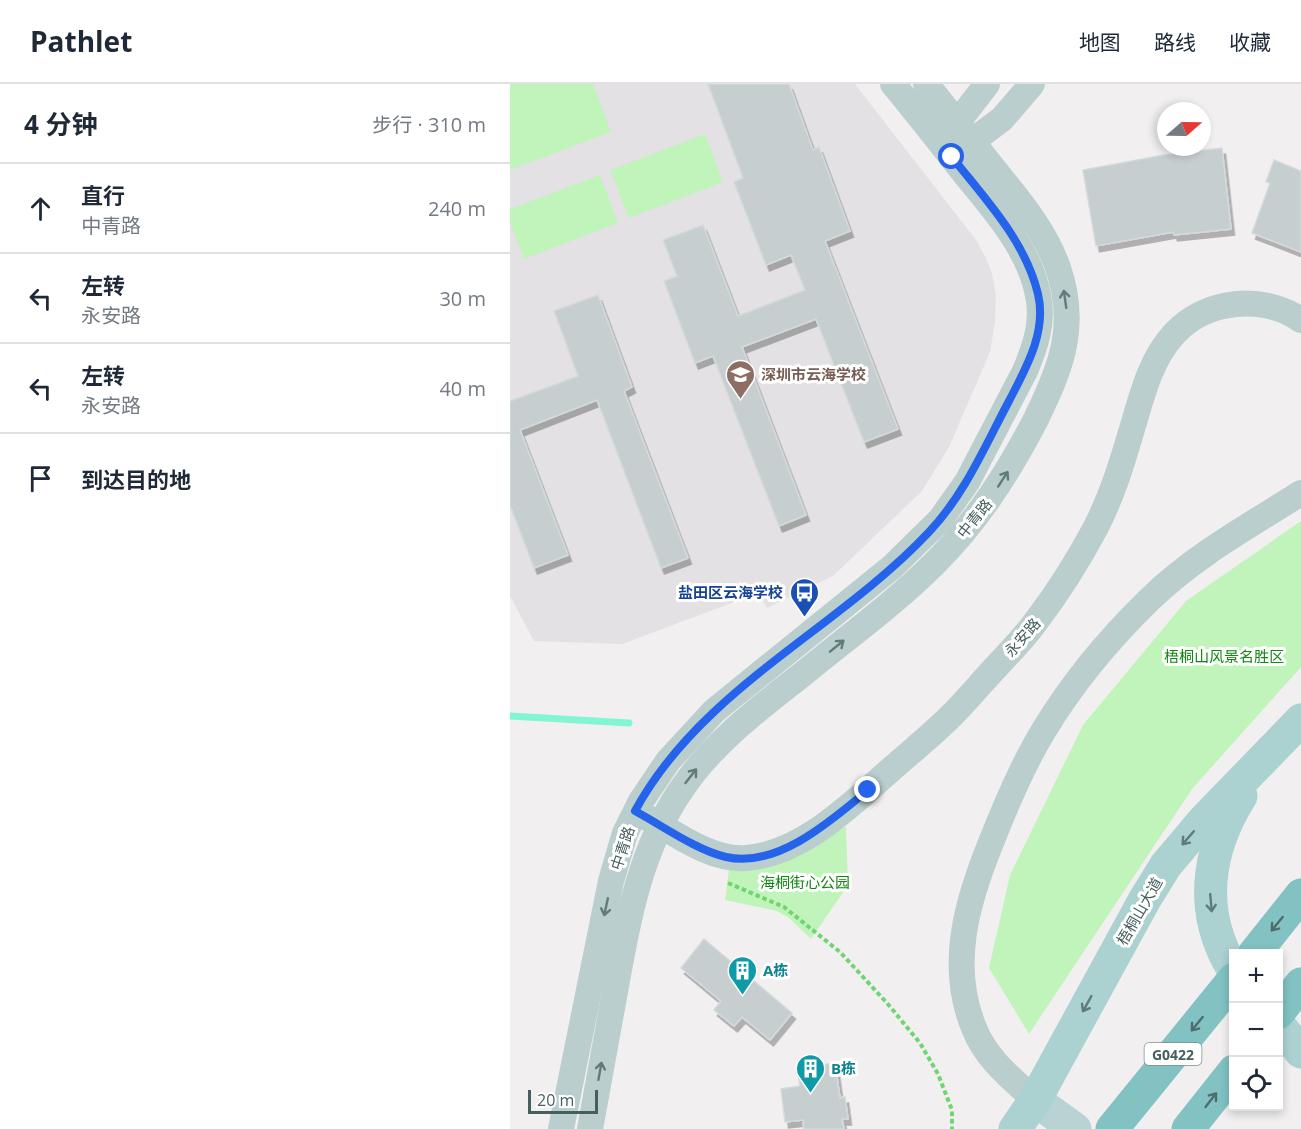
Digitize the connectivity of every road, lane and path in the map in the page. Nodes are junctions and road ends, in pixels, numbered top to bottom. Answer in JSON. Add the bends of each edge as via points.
{"nodes":[{"id":1,"x":893,"y":84,"type":"edge"},
{"id":2,"x":926,"y":84,"type":"edge"},
{"id":3,"x":987,"y":84,"type":"edge"},
{"id":4,"x":1032,"y":84,"type":"edge"},
{"id":5,"x":965,"y":132,"type":"junction"},
{"id":6,"x":946,"y":150,"type":"junction"},
{"id":7,"x":1301,"y":320,"type":"edge"},
{"id":8,"x":1301,"y":493,"type":"edge"},
{"id":9,"x":1301,"y":720,"type":"edge"},
{"id":10,"x":1268,"y":754,"type":"junction"},
{"id":11,"x":635,"y":811,"type":"junction"},
{"id":12,"x":660,"y":825,"type":"junction"},
{"id":13,"x":722,"y":880,"type":"dead end"},
{"id":14,"x":1301,"y":895,"type":"edge"},
{"id":15,"x":1258,"y":949,"type":"edge"},
{"id":16,"x":1229,"y":963,"type":"edge"},
{"id":17,"x":1229,"y":984,"type":"edge"},
{"id":18,"x":1301,"y":984,"type":"edge"},
{"id":19,"x":1283,"y":1007,"type":"edge"},
{"id":20,"x":1283,"y":1030,"type":"edge"},
{"id":21,"x":1301,"y":1052,"type":"edge"},
{"id":22,"x":1229,"y":1076,"type":"edge"},
{"id":23,"x":1036,"y":1114,"type":"edge"},
{"id":24,"x":561,"y":1129,"type":"edge"},
{"id":25,"x":590,"y":1129,"type":"edge"},
{"id":26,"x":952,"y":1129,"type":"edge"},
{"id":27,"x":1015,"y":1129,"type":"edge"},
{"id":28,"x":1075,"y":1129,"type":"edge"},
{"id":29,"x":1112,"y":1129,"type":"edge"},
{"id":30,"x":1188,"y":1129,"type":"edge"}],
"edges":[{"from":1,"to":6,"type":"street","name":"中青路"},
{"from":2,"to":5,"type":"street","name":"中青路"},
{"from":3,"to":5,"type":"street"},
{"from":4,"to":5,"type":"street","via":[[1002,119]]},
{"from":5,"to":6,"type":"street"},
{"from":12,"to":5,"type":"street","name":"中青路","one_way":true,"via":[[683,786],[719,744],[913,584],[958,538],[1013,463],[1054,382],[1064,352],[1068,318],[1058,267],[1026,210]]},
{"from":6,"to":11,"type":"street","name":"中青路","via":[[1000,217],[1033,276],[1040,316],[1025,371],[967,482],[940,520],[892,567],[714,711],[668,761]]},
{"from":7,"to":12,"type":"street","name":"永安路","via":[[1270,306],[1238,303],[1198,316],[1174,333],[1147,379],[1108,502],[1055,596],[1033,626],[951,716],[849,806],[799,841],[777,852],[744,859],[715,854]]},
{"from":8,"to":23,"type":"street","via":[[1174,576],[1130,620],[1095,659],[1044,729],[1005,809],[968,910],[962,933],[961,972],[968,1013],[980,1043]]},
{"from":9,"to":10,"type":"main road","name":"梧桐山大道"},
{"from":10,"to":16,"type":"main road","one_way":true,"via":[[1233,808],[1215,851],[1210,901],[1214,926]]},
{"from":10,"to":23,"type":"main road","name":"梧桐山大道","one_way":true,"via":[[1166,865],[1145,898]]},
{"from":11,"to":12,"type":"street","name":"永安路"},
{"from":11,"to":24,"type":"street","name":"中青路","one_way":true,"via":[[611,881]]},
{"from":25,"to":12,"type":"street","name":"中青路","one_way":true,"via":[[628,922]]},
{"from":13,"to":26,"type":"path","via":[[784,907],[840,952],[920,1043],[952,1110]]},
{"from":14,"to":15,"type":"highway","one_way":true},
{"from":17,"to":29,"type":"highway","number":"G0422","one_way":true},
{"from":18,"to":19,"type":"highway"},
{"from":20,"to":21,"type":"main road"},
{"from":30,"to":22,"type":"highway","one_way":true},
{"from":23,"to":27,"type":"main road","name":"梧桐山大道"},
{"from":23,"to":28,"type":"main road"}]}
